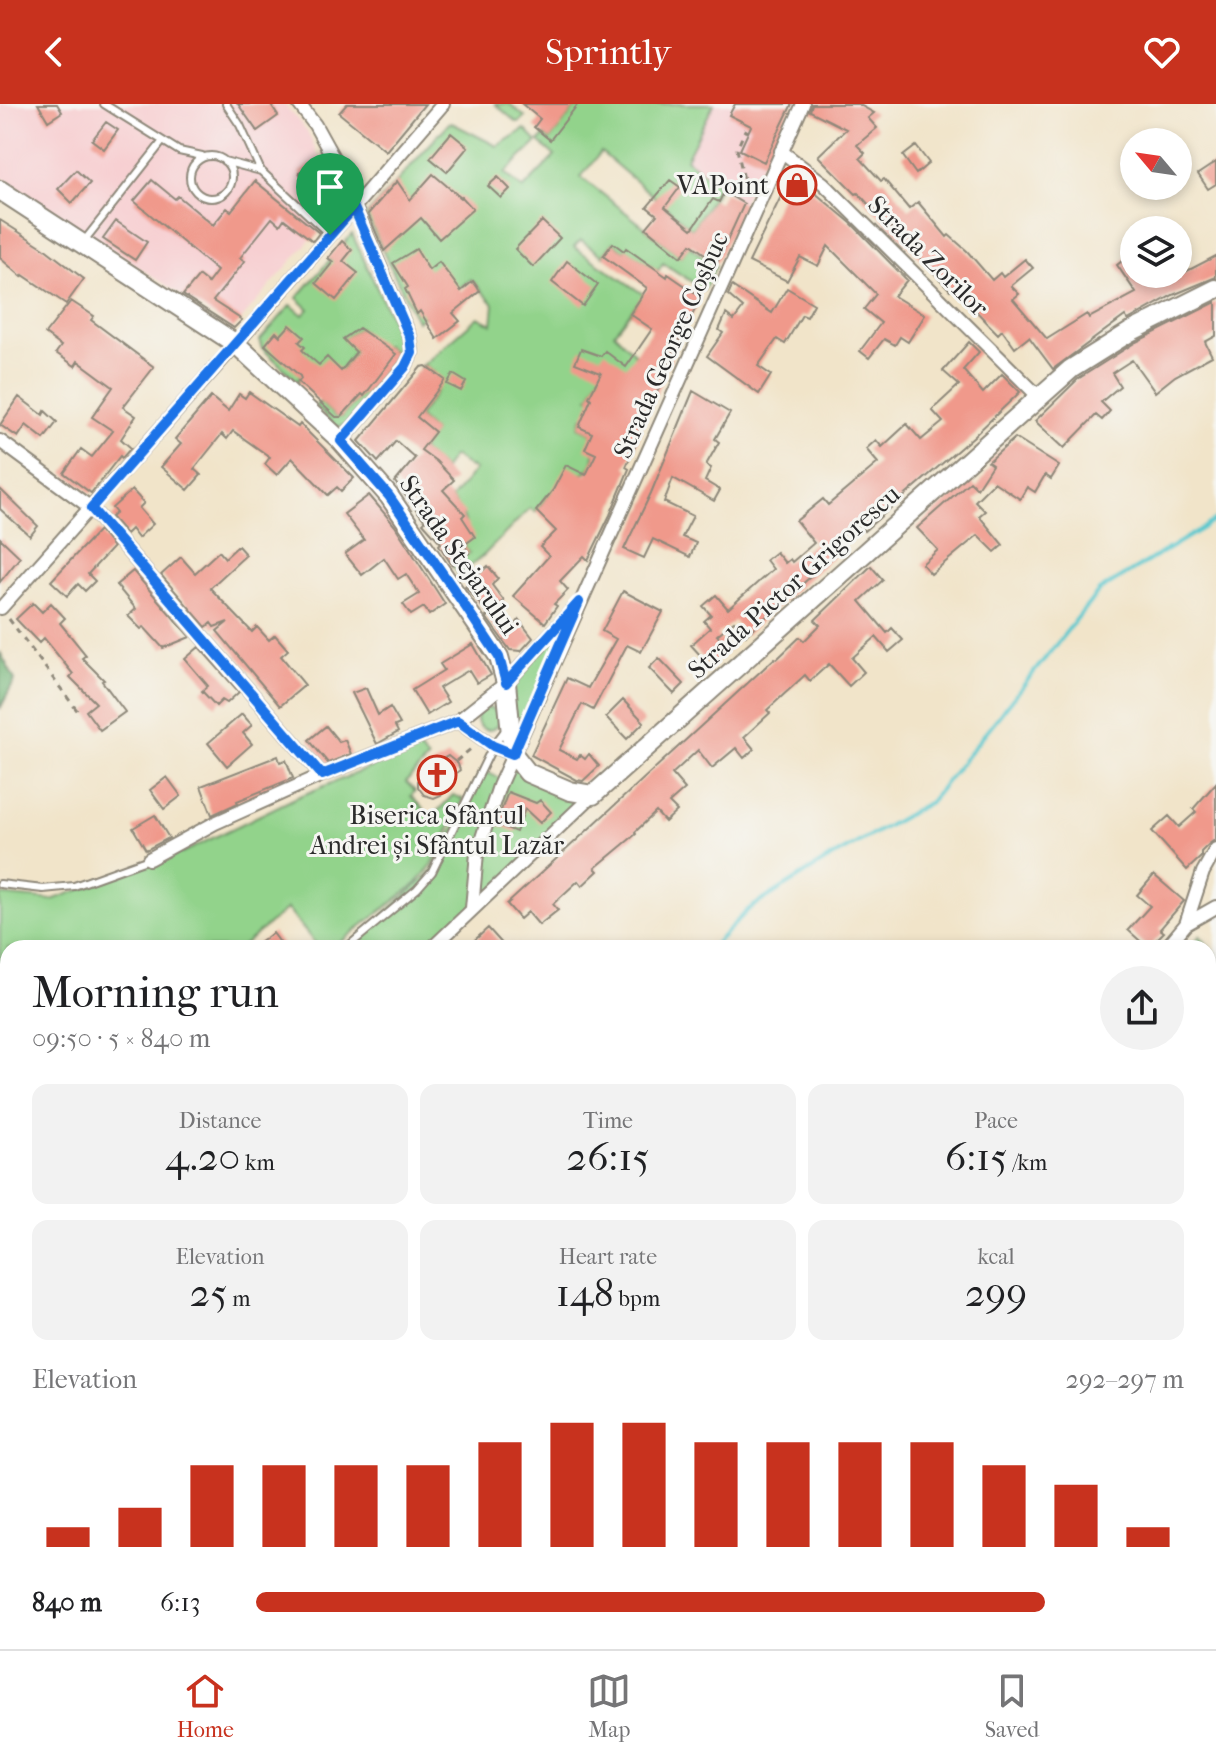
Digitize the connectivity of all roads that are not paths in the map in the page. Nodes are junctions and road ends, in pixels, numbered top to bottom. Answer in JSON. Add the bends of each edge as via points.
{"nodes":[{"id":1,"x":104,"y":104,"type":"edge"},
{"id":2,"x":226,"y":104,"type":"edge"},
{"id":3,"x":299,"y":104,"type":"edge"},
{"id":4,"x":443,"y":104,"type":"edge"},
{"id":5,"x":803,"y":104,"type":"edge"},
{"id":6,"x":163,"y":141,"type":"junction"},
{"id":7,"x":781,"y":151,"type":"junction"},
{"id":8,"x":205,"y":157,"type":"junction"},
{"id":9,"x":224,"y":161,"type":"junction"},
{"id":10,"x":261,"y":171,"type":"junction"},
{"id":11,"x":0,"y":190,"type":"edge"},
{"id":12,"x":354,"y":208,"type":"junction"},
{"id":13,"x":330,"y":235,"type":"junction"},
{"id":14,"x":82,"y":244,"type":"junction"},
{"id":15,"x":1216,"y":289,"type":"edge"},
{"id":16,"x":236,"y":344,"type":"junction"},
{"id":17,"x":1039,"y":397,"type":"junction"},
{"id":18,"x":0,"y":441,"type":"edge"},
{"id":19,"x":341,"y":441,"type":"junction"},
{"id":20,"x":91,"y":508,"type":"junction"},
{"id":21,"x":579,"y":602,"type":"junction"},
{"id":22,"x":1,"y":608,"type":"edge"},
{"id":23,"x":506,"y":683,"type":"junction"},
{"id":24,"x":458,"y":721,"type":"junction"},
{"id":25,"x":510,"y":723,"type":"junction"},
{"id":26,"x":489,"y":743,"type":"junction"},
{"id":27,"x":513,"y":754,"type":"junction"},
{"id":28,"x":322,"y":775,"type":"junction"},
{"id":29,"x":593,"y":795,"type":"junction"},
{"id":30,"x":1216,"y":849,"type":"edge"},
{"id":31,"x":149,"y":859,"type":"joint"},
{"id":32,"x":0,"y":884,"type":"edge"},
{"id":33,"x":1216,"y":907,"type":"edge"},
{"id":34,"x":472,"y":908,"type":"junction"},
{"id":35,"x":1186,"y":924,"type":"junction"},
{"id":36,"x":356,"y":940,"type":"edge"},
{"id":37,"x":440,"y":940,"type":"edge"},
{"id":38,"x":1173,"y":940,"type":"edge"}],
"edges":[{"from":1,"to":6,"type":"lane"},
{"from":2,"to":10,"type":"lane"},
{"from":3,"to":12,"type":"street","via":[[336,163]]},
{"from":4,"to":12,"type":"street"},
{"from":5,"to":7,"type":"street","name":"Strada George Coșbuc"},
{"from":6,"to":8,"type":"lane"},
{"from":6,"to":14,"type":"lane"},
{"from":7,"to":17,"type":"street","name":"Strada Zorilor","via":[[823,183]]},
{"from":7,"to":21,"type":"street","name":"Strada George Coșbuc"},
{"from":8,"to":9,"type":"lane"},
{"from":8,"to":9,"type":"lane","via":[[194,164],[190,177],[194,190],[206,198],[220,196],[230,186],[231,172]]},
{"from":9,"to":10,"type":"lane"},
{"from":10,"to":13,"type":"lane"},
{"from":11,"to":14,"type":"street","name":"Strada Stejarului"},
{"from":12,"to":13,"type":"street"},
{"from":12,"to":19,"type":"street","via":[[410,337],[412,353]]},
{"from":13,"to":16,"type":"street"},
{"from":14,"to":16,"type":"street","name":"Strada Stejarului"},
{"from":15,"to":17,"type":"street","name":"Strada Pictor Grigorescu","via":[[1130,332],[1071,369]]},
{"from":16,"to":19,"type":"street","name":"Strada Stejarului"},
{"from":16,"to":20,"type":"street"},
{"from":17,"to":29,"type":"street","name":"Strada Pictor Grigorescu"},
{"from":18,"to":20,"type":"street"},
{"from":19,"to":23,"type":"street","name":"Strada Stejarului","via":[[389,496],[463,603],[499,657]]},
{"from":20,"to":22,"type":"street"},
{"from":20,"to":28,"type":"street"},
{"from":21,"to":23,"type":"street","name":"Strada George Coșbuc"},
{"from":21,"to":27,"type":"street","name":"Strada George Coșbuc"},
{"from":23,"to":24,"type":"street","name":"Strada George Coșbuc"},
{"from":23,"to":25,"type":"street","name":"Strada Stejarului"},
{"from":24,"to":26,"type":"street"},
{"from":24,"to":28,"type":"street","name":"Strada George Coșbuc"},
{"from":25,"to":26,"type":"lane"},
{"from":25,"to":27,"type":"street","name":"Strada Stejarului"},
{"from":26,"to":27,"type":"street"},
{"from":26,"to":36,"type":"lane","via":[[432,872]]},
{"from":27,"to":29,"type":"street","via":[[528,773]]},
{"from":27,"to":34,"type":"street","name":"Strada George Coșbuc","via":[[477,853]]},
{"from":28,"to":31,"type":"street","name":"Strada George Coșbuc"},
{"from":29,"to":34,"type":"street","name":"Strada Pictor Grigorescu"},
{"from":30,"to":35,"type":"street"},
{"from":31,"to":32,"type":"lane","via":[[74,886]]},
{"from":33,"to":35,"type":"street"},
{"from":34,"to":37,"type":"street","name":"Strada Pictor Grigorescu"},
{"from":35,"to":38,"type":"street"}]}
